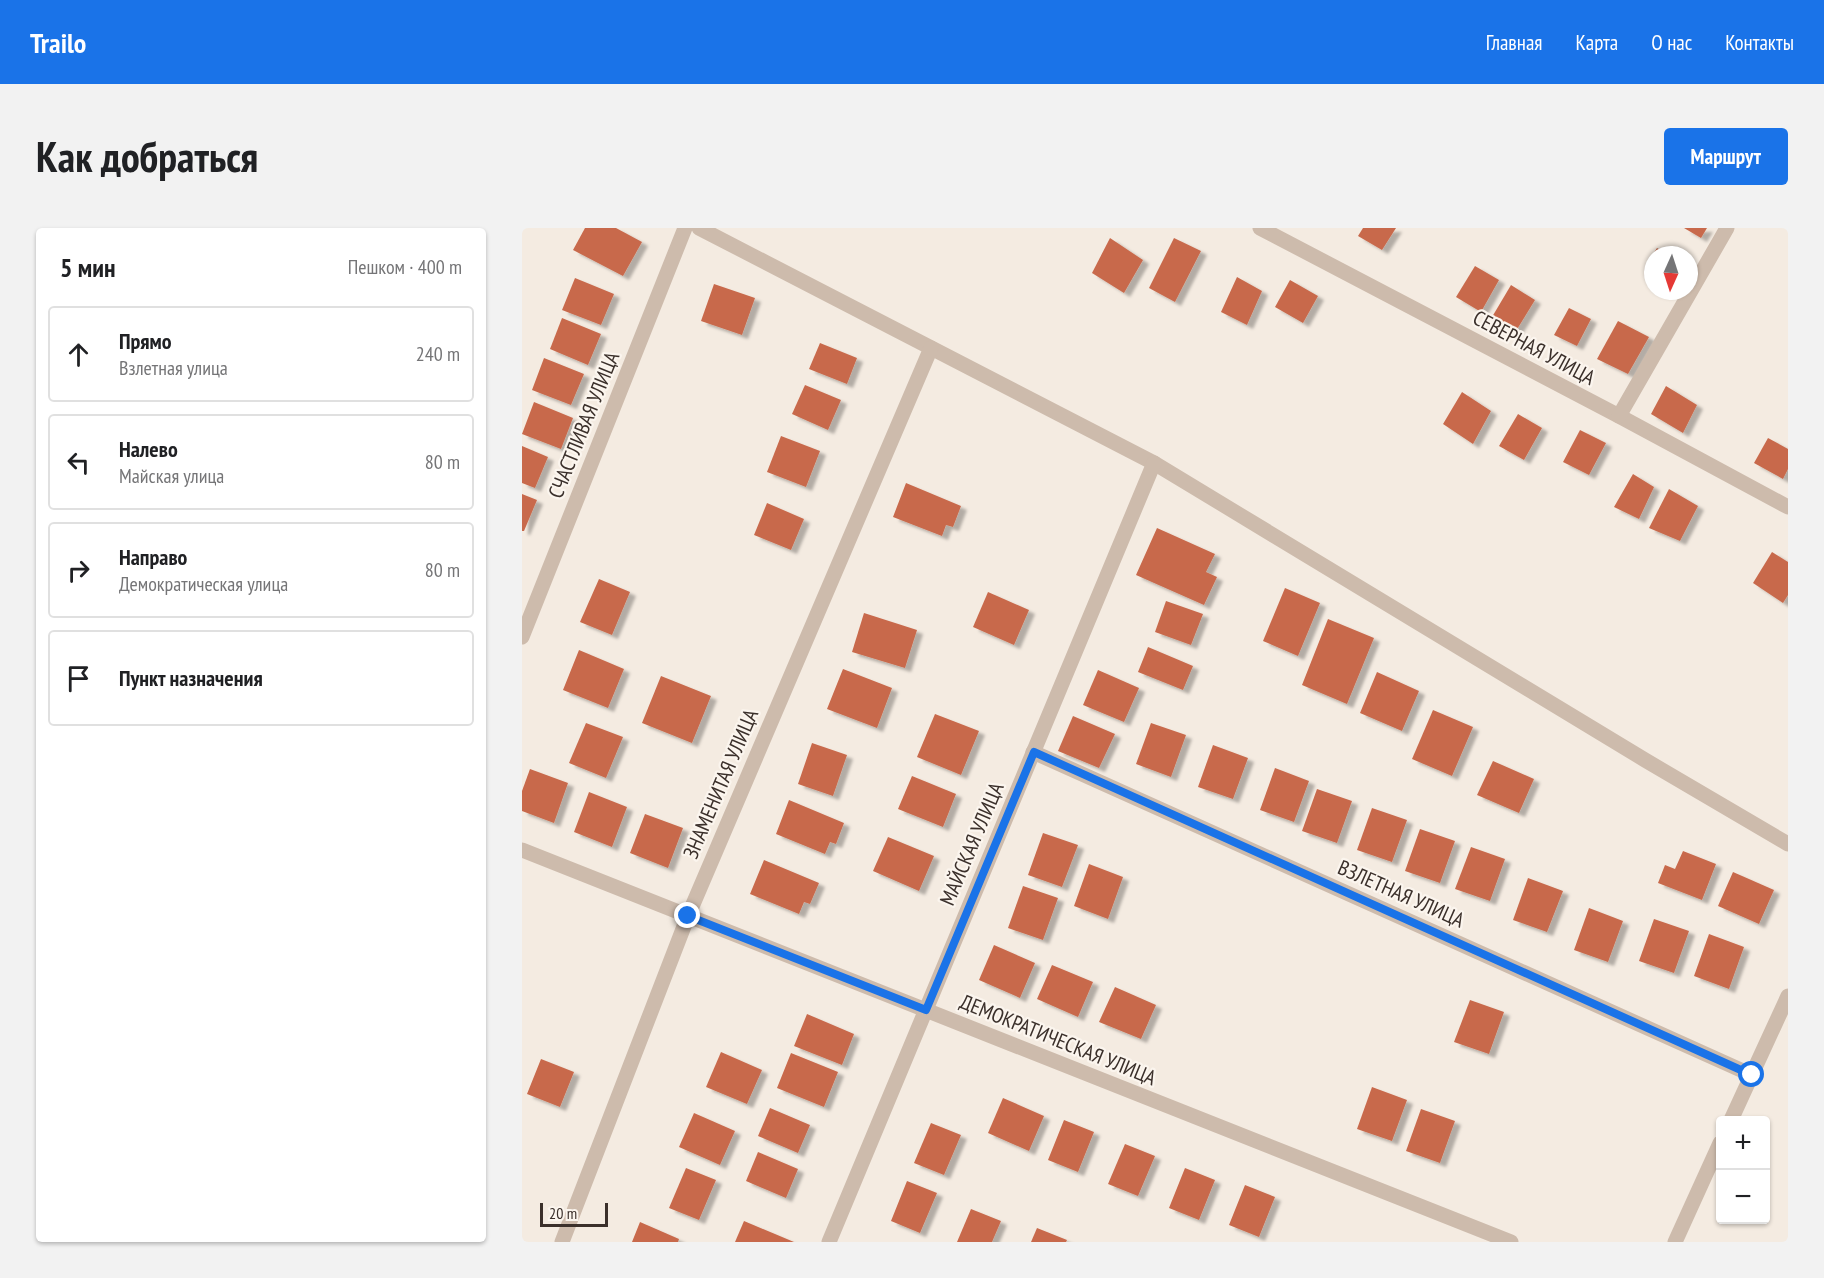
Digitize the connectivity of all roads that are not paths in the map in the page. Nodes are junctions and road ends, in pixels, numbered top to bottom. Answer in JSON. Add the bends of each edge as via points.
{"nodes":[{"id":1,"x":685,"y":228,"type":"edge"},
{"id":2,"x":699,"y":228,"type":"edge"},
{"id":3,"x":1260,"y":228,"type":"edge"},
{"id":4,"x":1727,"y":228,"type":"edge"},
{"id":5,"x":931,"y":348,"type":"junction"},
{"id":6,"x":1619,"y":416,"type":"junction"},
{"id":7,"x":1154,"y":463,"type":"junction"},
{"id":8,"x":1788,"y":507,"type":"edge"},
{"id":9,"x":522,"y":637,"type":"edge"},
{"id":10,"x":1034,"y":752,"type":"junction"},
{"id":11,"x":1788,"y":844,"type":"edge"},
{"id":12,"x":522,"y":850,"type":"edge"},
{"id":13,"x":688,"y":916,"type":"junction"},
{"id":14,"x":1788,"y":996,"type":"edge"},
{"id":15,"x":926,"y":1010,"type":"junction"},
{"id":16,"x":1752,"y":1075,"type":"junction"},
{"id":17,"x":1733,"y":1116,"type":"edge"},
{"id":18,"x":1716,"y":1152,"type":"edge"},
{"id":19,"x":562,"y":1242,"type":"edge"},
{"id":20,"x":829,"y":1242,"type":"edge"},
{"id":21,"x":1511,"y":1242,"type":"edge"},
{"id":22,"x":1676,"y":1242,"type":"edge"}],
"edges":[{"from":1,"to":9,"type":"street","name":"СЧАСТЛИВАЯ УЛИЦА"},
{"from":2,"to":5,"type":"street"},
{"from":3,"to":6,"type":"street","name":"СЕВЕРНАЯ УЛИЦА"},
{"from":4,"to":6,"type":"street"},
{"from":5,"to":7,"type":"street"},
{"from":5,"to":13,"type":"street","name":"ЗНАМЕНИТАЯ УЛИЦА"},
{"from":6,"to":8,"type":"street","name":"СЕВЕРНАЯ УЛИЦА"},
{"from":7,"to":10,"type":"street","name":"МАЙСКАЯ УЛИЦА"},
{"from":7,"to":11,"type":"street"},
{"from":10,"to":15,"type":"street","name":"МАЙСКАЯ УЛИЦА"},
{"from":10,"to":16,"type":"street","name":"ВЗЛЕТНАЯ УЛИЦА"},
{"from":12,"to":13,"type":"street","name":"ДЕМОКРАТИЧЕСКАЯ УЛИЦА"},
{"from":13,"to":15,"type":"street","name":"ДЕМОКРАТИЧЕСКАЯ УЛИЦА"},
{"from":13,"to":19,"type":"street","name":"ЗНАМЕНИТАЯ УЛИЦА"},
{"from":14,"to":16,"type":"street"},
{"from":15,"to":20,"type":"street","name":"МАЙСКАЯ УЛИЦА"},
{"from":15,"to":21,"type":"street","name":"ДЕМОКРАТИЧЕСКАЯ УЛИЦА"},
{"from":16,"to":17,"type":"street"},
{"from":18,"to":22,"type":"street"}]}
